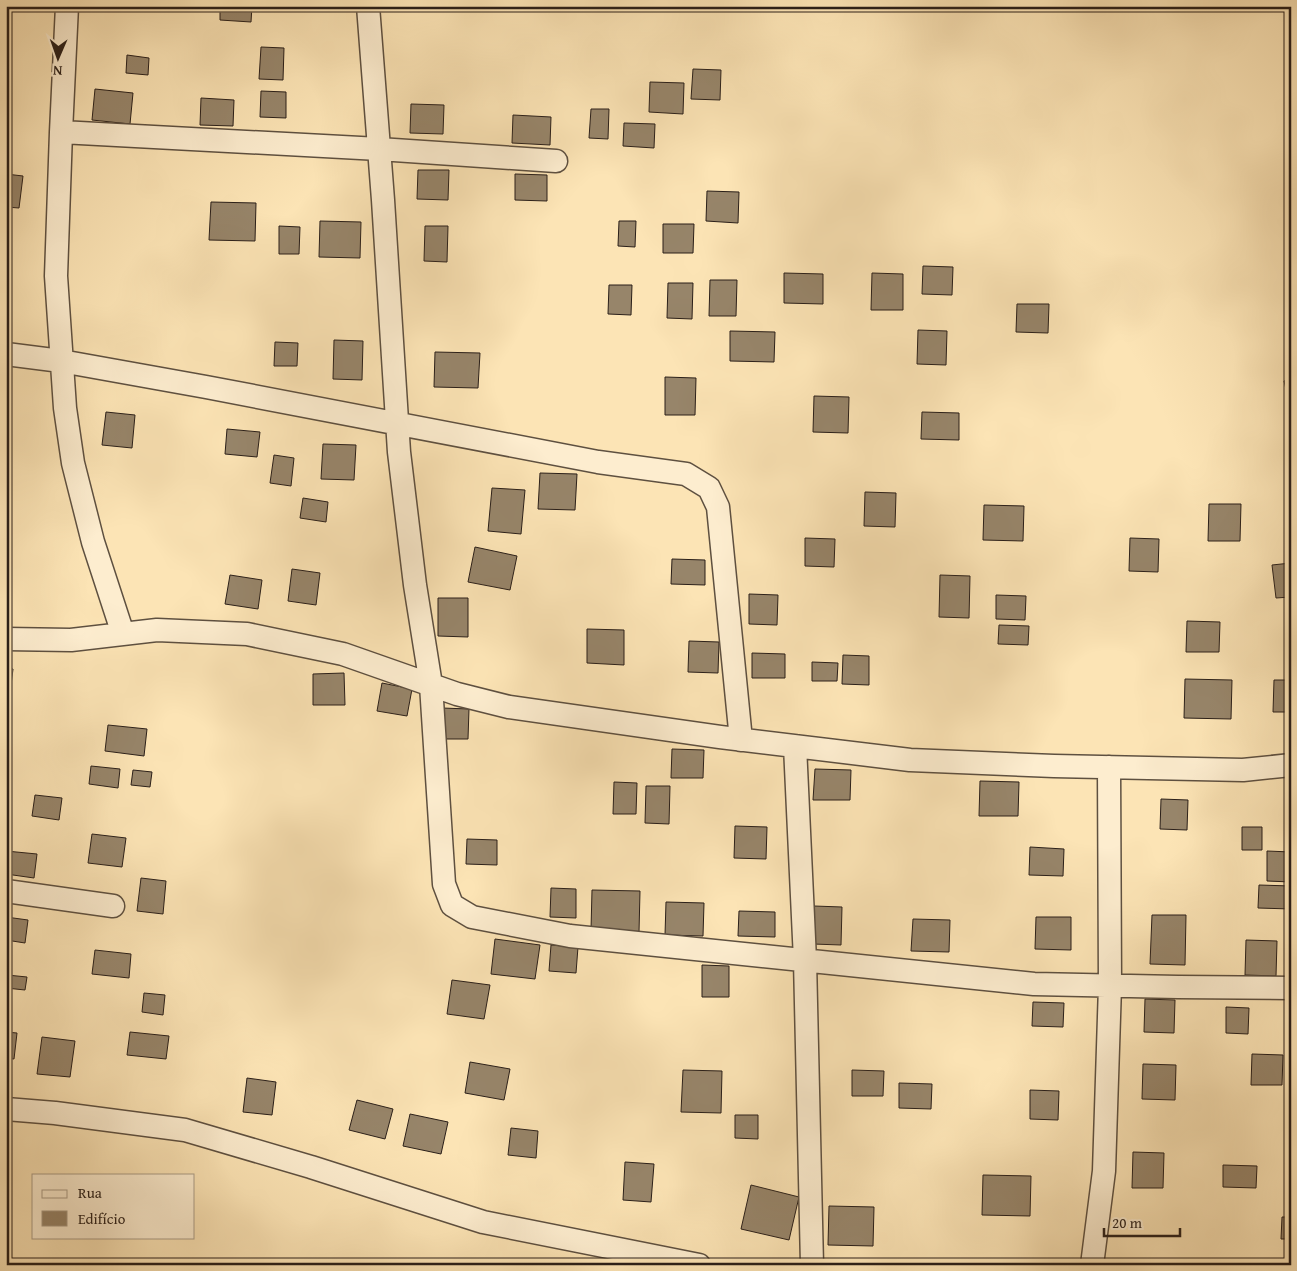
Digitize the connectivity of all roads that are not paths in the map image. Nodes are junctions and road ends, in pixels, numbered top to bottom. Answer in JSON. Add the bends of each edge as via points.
{"nodes":[{"id":1,"x":67,"y":6,"type":"edge"},
{"id":2,"x":368,"y":6,"type":"edge"},
{"id":3,"x":61,"y":132,"type":"junction"},
{"id":4,"x":379,"y":149,"type":"junction"},
{"id":5,"x":556,"y":161,"type":"dead end"},
{"id":6,"x":6,"y":354,"type":"edge"},
{"id":7,"x":61,"y":361,"type":"junction"},
{"id":8,"x":398,"y":424,"type":"junction"},
{"id":9,"x":123,"y":634,"type":"junction"},
{"id":10,"x":6,"y":638,"type":"edge"},
{"id":11,"x":432,"y":685,"type":"junction"},
{"id":12,"x":741,"y":740,"type":"junction"},
{"id":13,"x":794,"y":746,"type":"junction"},
{"id":14,"x":1291,"y":765,"type":"edge"},
{"id":15,"x":1109,"y":767,"type":"junction"},
{"id":16,"x":6,"y":891,"type":"edge"},
{"id":17,"x":113,"y":906,"type":"dead end"},
{"id":18,"x":804,"y":960,"type":"junction"},
{"id":19,"x":1110,"y":986,"type":"junction"},
{"id":20,"x":1291,"y":988,"type":"edge"},
{"id":21,"x":6,"y":1109,"type":"edge"},
{"id":22,"x":699,"y":1265,"type":"edge"},
{"id":23,"x":812,"y":1265,"type":"edge"},
{"id":24,"x":1092,"y":1265,"type":"edge"}],
"edges":[{"from":1,"to":3,"type":"street"},
{"from":2,"to":4,"type":"street"},
{"from":3,"to":4,"type":"street"},
{"from":3,"to":7,"type":"street","via":[[56,276]]},
{"from":4,"to":5,"type":"street"},
{"from":4,"to":8,"type":"street"},
{"from":6,"to":7,"type":"street"},
{"from":7,"to":8,"type":"street"},
{"from":7,"to":9,"type":"street","via":[[73,463],[93,542]]},
{"from":8,"to":11,"type":"street","via":[[415,585]]},
{"from":8,"to":12,"type":"street","via":[[598,462],[686,474],[709,488],[718,506]]},
{"from":9,"to":10,"type":"street","via":[[71,640]]},
{"from":9,"to":11,"type":"street","via":[[157,630],[247,634],[343,654]]},
{"from":11,"to":12,"type":"street","via":[[509,706]]},
{"from":11,"to":18,"type":"street","via":[[444,884],[452,905],[472,917],[570,936]]},
{"from":12,"to":13,"type":"street"},
{"from":13,"to":15,"type":"street","via":[[910,760]]},
{"from":13,"to":18,"type":"street"},
{"from":14,"to":15,"type":"street","via":[[1242,770]]},
{"from":15,"to":19,"type":"street"},
{"from":16,"to":17,"type":"street"},
{"from":18,"to":19,"type":"street","via":[[1034,984]]},
{"from":18,"to":23,"type":"street"},
{"from":19,"to":20,"type":"street"},
{"from":19,"to":24,"type":"street","via":[[1104,1171]]},
{"from":21,"to":22,"type":"street","via":[[185,1130],[483,1222]]}]}
